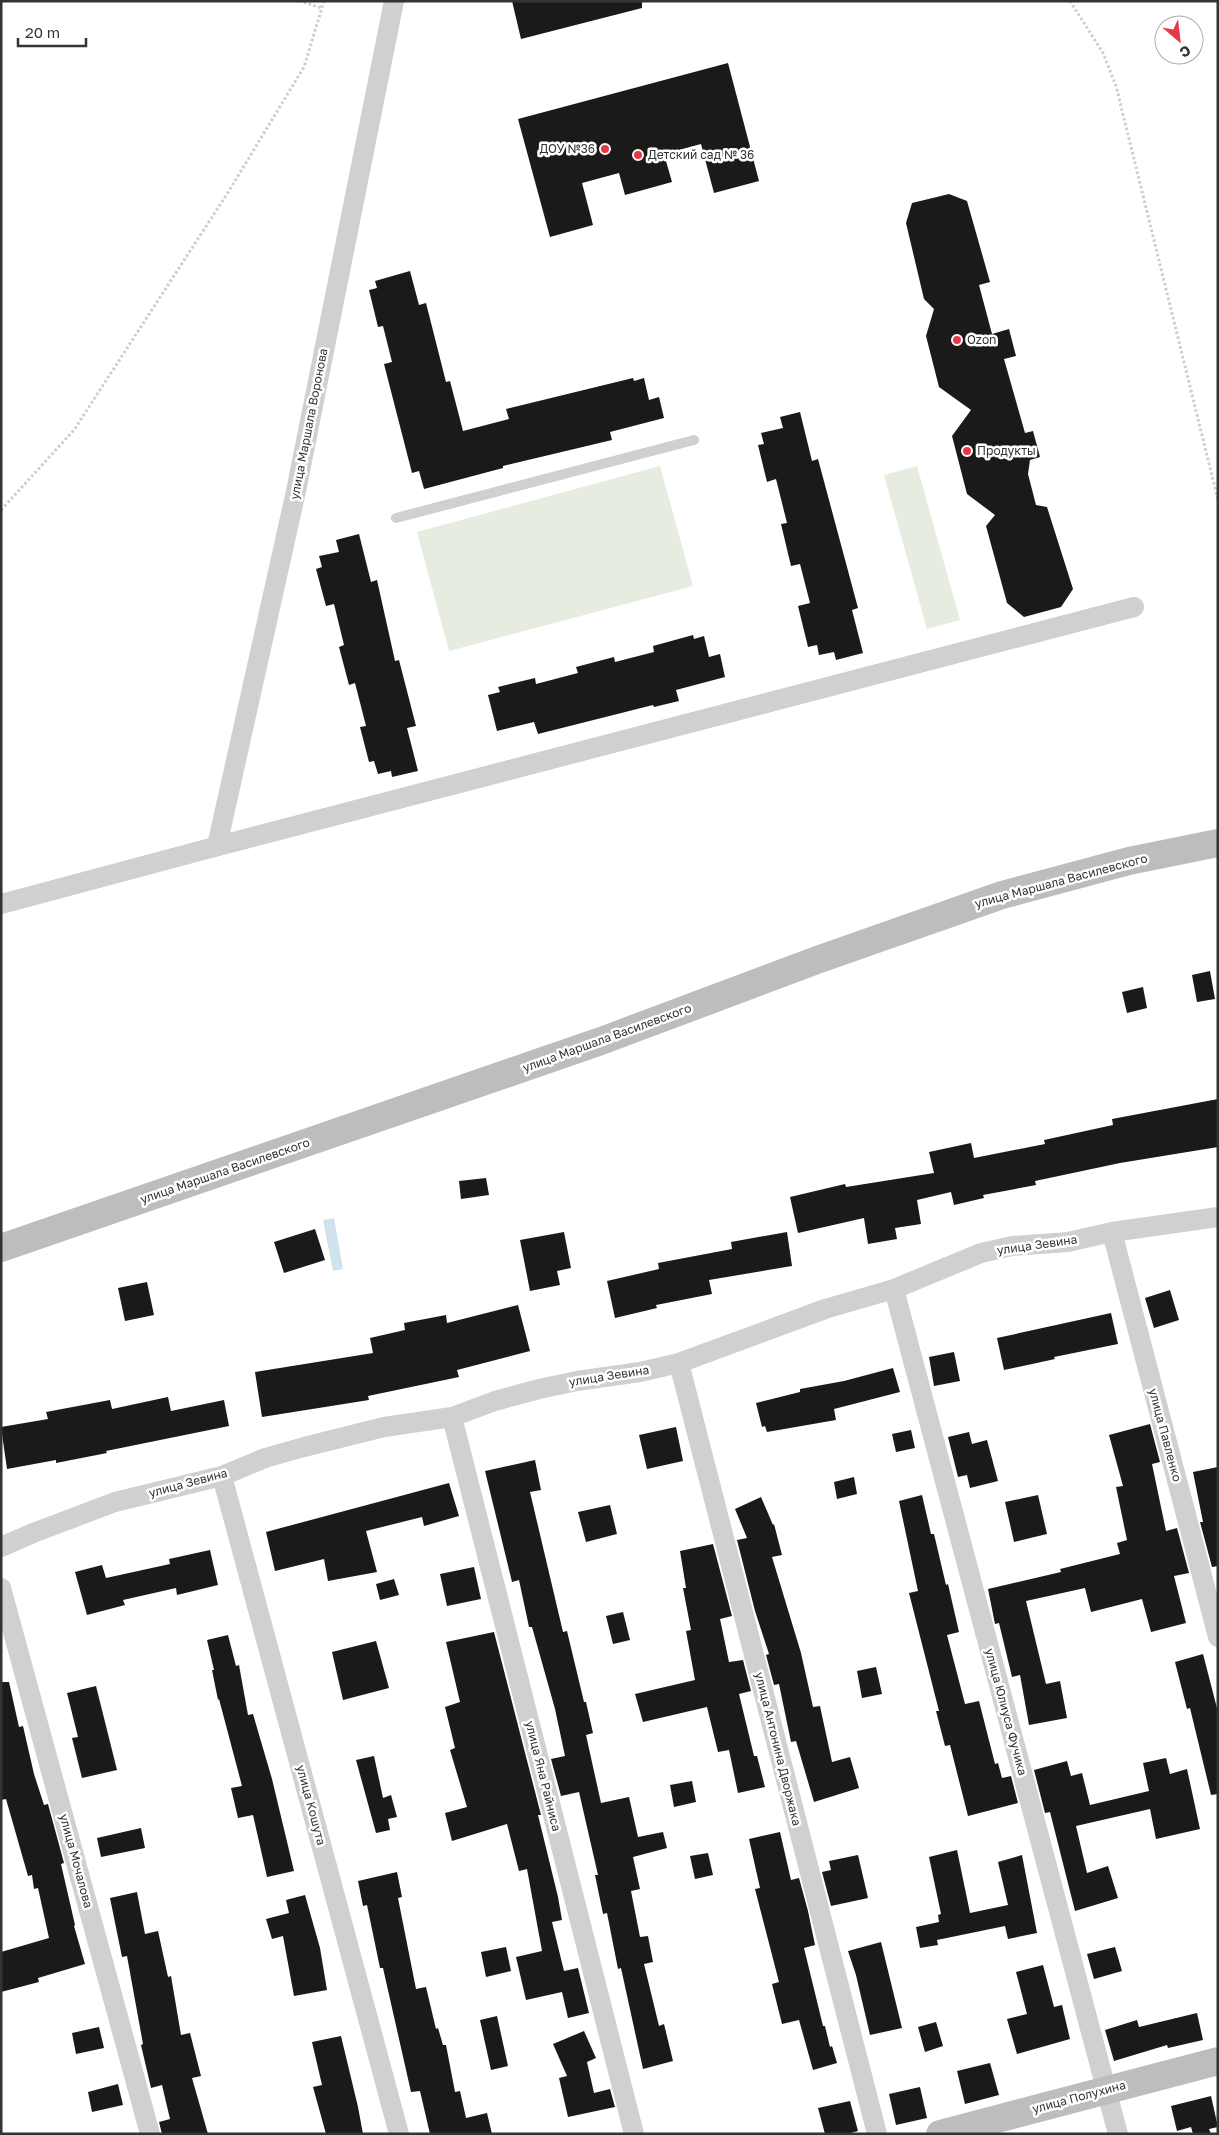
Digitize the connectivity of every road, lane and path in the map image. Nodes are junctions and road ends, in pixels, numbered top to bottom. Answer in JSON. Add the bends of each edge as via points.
{"nodes":[{"id":1,"x":299,"y":1,"type":"edge"},
{"id":2,"x":324,"y":1,"type":"edge"},
{"id":3,"x":394,"y":1,"type":"edge"},
{"id":4,"x":1070,"y":1,"type":"edge"},
{"id":5,"x":322,"y":8,"type":"junction"},
{"id":6,"x":694,"y":440,"type":"dead end"},
{"id":7,"x":1218,"y":500,"type":"edge"},
{"id":8,"x":1,"y":510,"type":"edge"},
{"id":9,"x":396,"y":518,"type":"dead end"},
{"id":10,"x":1134,"y":607,"type":"dead end"},
{"id":11,"x":1218,"y":843,"type":"edge"},
{"id":12,"x":217,"y":846,"type":"junction"},
{"id":13,"x":1,"y":904,"type":"edge"},
{"id":14,"x":1218,"y":1217,"type":"edge"},
{"id":15,"x":1112,"y":1232,"type":"junction"},
{"id":16,"x":1,"y":1248,"type":"edge"},
{"id":17,"x":894,"y":1289,"type":"junction"},
{"id":18,"x":679,"y":1363,"type":"junction"},
{"id":19,"x":452,"y":1417,"type":"junction"},
{"id":20,"x":222,"y":1476,"type":"junction"},
{"id":21,"x":1,"y":1547,"type":"edge"},
{"id":22,"x":1,"y":1588,"type":"edge"},
{"id":23,"x":1218,"y":1638,"type":"edge"},
{"id":24,"x":1218,"y":2061,"type":"edge"},
{"id":25,"x":1106,"y":2090,"type":"junction"},
{"id":26,"x":150,"y":2134,"type":"edge"},
{"id":27,"x":399,"y":2134,"type":"edge"},
{"id":28,"x":634,"y":2134,"type":"edge"},
{"id":29,"x":877,"y":2134,"type":"edge"},
{"id":30,"x":940,"y":2134,"type":"edge"},
{"id":31,"x":1118,"y":2134,"type":"edge"}],
"edges":[{"from":1,"to":5,"type":"path"},
{"from":2,"to":5,"type":"path"},
{"from":3,"to":12,"type":"street","name":"улица Маршала Воронова","via":[[296,491]]},
{"from":4,"to":7,"type":"path","via":[[1103,53],[1116,86]]},
{"from":5,"to":8,"type":"path","via":[[304,67],[227,194],[74,430]]},
{"from":6,"to":9,"type":"lane"},
{"from":10,"to":12,"type":"street"},
{"from":11,"to":16,"type":"main road","name":"улица Маршала Василевского","via":[[1129,861],[1002,895],[601,1041]]},
{"from":12,"to":13,"type":"street"},
{"from":14,"to":15,"type":"street","name":"улица Зевина"},
{"from":15,"to":17,"type":"street","name":"улица Зевина","via":[[1068,1242],[1012,1246],[981,1253]]},
{"from":15,"to":23,"type":"street","name":"улица Павленко"},
{"from":17,"to":18,"type":"street","name":"улица Зевина","via":[[825,1309]]},
{"from":17,"to":25,"type":"street","name":"улица Юлиуса Фучика"},
{"from":18,"to":19,"type":"street","name":"улица Зевина","via":[[539,1389]]},
{"from":18,"to":29,"type":"street","name":"улица Антонина Дворжака"},
{"from":19,"to":20,"type":"street","name":"улица Зевина","via":[[384,1427],[329,1441],[266,1458]]},
{"from":19,"to":28,"type":"street","name":"улица Яна Райниса"},
{"from":20,"to":21,"type":"street","name":"улица Зевина","via":[[115,1502]]},
{"from":20,"to":27,"type":"street","name":"улица Кошута"},
{"from":22,"to":26,"type":"street","name":"улица Мочалова"},
{"from":24,"to":25,"type":"main road","name":"улица Полухина"},
{"from":25,"to":30,"type":"main road","name":"улица Полухина"},
{"from":25,"to":31,"type":"street","name":"улица Юлиуса Фучика"}]}
